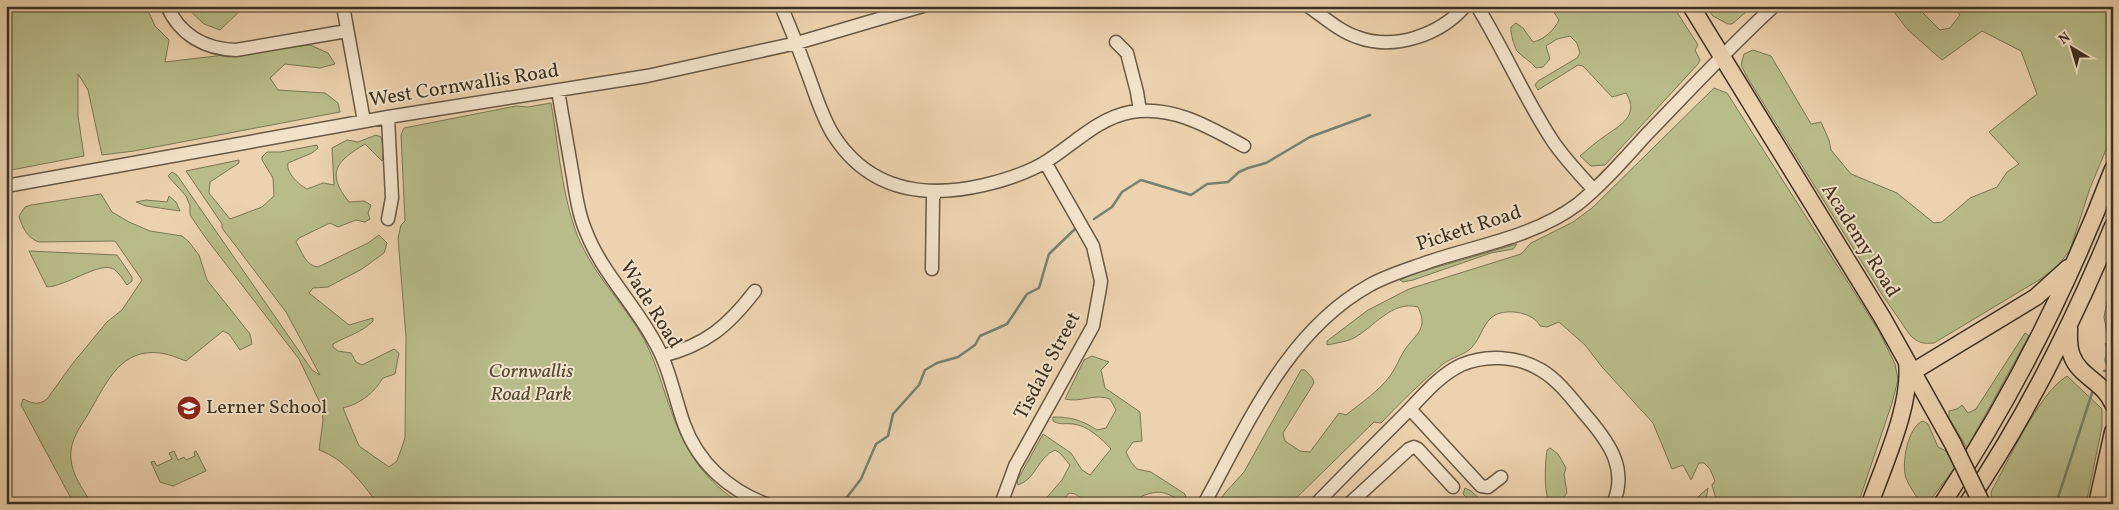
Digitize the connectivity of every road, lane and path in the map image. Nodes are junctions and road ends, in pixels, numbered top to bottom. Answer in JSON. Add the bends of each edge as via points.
{"nodes":[{"id":1,"x":167,"y":6,"type":"edge"},
{"id":2,"x":343,"y":6,"type":"edge"},
{"id":3,"x":782,"y":6,"type":"edge"},
{"id":4,"x":923,"y":6,"type":"edge"},
{"id":5,"x":1308,"y":6,"type":"edge"},
{"id":6,"x":1465,"y":6,"type":"edge"},
{"id":7,"x":1477,"y":6,"type":"edge"},
{"id":8,"x":1690,"y":6,"type":"edge"},
{"id":9,"x":1774,"y":6,"type":"edge"},
{"id":10,"x":347,"y":31,"type":"junction"},
{"id":11,"x":1116,"y":42,"type":"dead end"},
{"id":12,"x":797,"y":43,"type":"junction"},
{"id":13,"x":1721,"y":56,"type":"junction"},
{"id":14,"x":558,"y":91,"type":"junction"},
{"id":15,"x":1140,"y":111,"type":"junction"},
{"id":16,"x":388,"y":117,"type":"junction"},
{"id":17,"x":364,"y":121,"type":"junction"},
{"id":18,"x":1244,"y":146,"type":"dead end"},
{"id":19,"x":1045,"y":162,"type":"junction"},
{"id":20,"x":2113,"y":169,"type":"edge"},
{"id":21,"x":6,"y":186,"type":"edge"},
{"id":22,"x":1594,"y":190,"type":"junction"},
{"id":23,"x":936,"y":192,"type":"junction"},
{"id":24,"x":388,"y":219,"type":"dead end"},
{"id":25,"x":2113,"y":226,"type":"edge"},
{"id":26,"x":2079,"y":255,"type":"junction"},
{"id":27,"x":932,"y":269,"type":"dead end"},
{"id":28,"x":755,"y":291,"type":"dead end"},
{"id":29,"x":2069,"y":326,"type":"junction"},
{"id":30,"x":662,"y":356,"type":"junction"},
{"id":31,"x":1910,"y":365,"type":"junction"},
{"id":32,"x":2113,"y":404,"type":"edge"},
{"id":33,"x":1933,"y":407,"type":"junction"},
{"id":34,"x":1410,"y":409,"type":"junction"},
{"id":35,"x":1900,"y":416,"type":"junction"},
{"id":36,"x":2113,"y":432,"type":"edge"},
{"id":37,"x":1502,"y":477,"type":"dead end"},
{"id":38,"x":1453,"y":487,"type":"dead end"},
{"id":39,"x":766,"y":504,"type":"edge"},
{"id":40,"x":1001,"y":504,"type":"edge"},
{"id":41,"x":1204,"y":504,"type":"edge"},
{"id":42,"x":1316,"y":504,"type":"edge"},
{"id":43,"x":1348,"y":504,"type":"edge"},
{"id":44,"x":1613,"y":504,"type":"edge"},
{"id":45,"x":1870,"y":504,"type":"edge"},
{"id":46,"x":1942,"y":504,"type":"edge"},
{"id":47,"x":1967,"y":504,"type":"edge"},
{"id":48,"x":1982,"y":504,"type":"edge"},
{"id":49,"x":2097,"y":504,"type":"edge"}],
"edges":[{"from":1,"to":10,"type":"street","via":[[173,18],[190,36],[200,43],[224,50]]},
{"from":2,"to":10,"type":"street"},
{"from":3,"to":12,"type":"street"},
{"from":4,"to":12,"type":"street","name":"West Cornwallis Road"},
{"from":5,"to":6,"type":"street","via":[[1339,29],[1355,37],[1378,42],[1406,40],[1428,32],[1448,22]]},
{"from":7,"to":22,"type":"street","via":[[1553,142]]},
{"from":8,"to":13,"type":"main road","name":"Academy Road"},
{"from":9,"to":13,"type":"street","name":"Pickett Road"},
{"from":10,"to":17,"type":"street"},
{"from":11,"to":15,"type":"street","via":[[1127,54]]},
{"from":12,"to":14,"type":"street","name":"West Cornwallis Road"},
{"from":12,"to":23,"type":"street","via":[[828,125],[850,157],[871,174],[892,184]]},
{"from":13,"to":22,"type":"street","name":"Pickett Road"},
{"from":13,"to":31,"type":"main road","name":"Academy Road"},
{"from":14,"to":16,"type":"street","name":"West Cornwallis Road"},
{"from":14,"to":30,"type":"street","name":"Wade Road","via":[[584,228],[601,261],[642,320]]},
{"from":15,"to":18,"type":"street","via":[[1193,119]]},
{"from":15,"to":19,"type":"street","via":[[1123,114],[1094,128]]},
{"from":16,"to":17,"type":"street","name":"West Cornwallis Road"},
{"from":16,"to":24,"type":"street","via":[[392,198]]},
{"from":17,"to":21,"type":"street","name":"West Cornwallis Road"},
{"from":19,"to":23,"type":"street","via":[[998,182]]},
{"from":19,"to":40,"type":"street","name":"Tisdale Street","via":[[1093,246],[1101,281],[1093,326],[1015,466]]},
{"from":20,"to":26,"type":"main road"},
{"from":22,"to":41,"type":"street","name":"Pickett Road","via":[[1565,212],[1537,226],[1395,274],[1368,286],[1331,312],[1305,338],[1274,379]]},
{"from":23,"to":27,"type":"street","via":[[933,198]]},
{"from":25,"to":29,"type":"main road"},
{"from":26,"to":31,"type":"main road","via":[[2036,296]]},
{"from":26,"to":46,"type":"main road","via":[[2026,365],[1990,430]]},
{"from":28,"to":30,"type":"street","via":[[718,331],[704,340]]},
{"from":29,"to":32,"type":"main road","via":[[2074,361],[2101,386]]},
{"from":29,"to":47,"type":"main road","via":[[2016,426]]},
{"from":30,"to":39,"type":"street","name":"Wade Road","via":[[685,426],[702,457],[723,480]]},
{"from":31,"to":33,"type":"main road","name":"Academy Road"},
{"from":31,"to":35,"type":"main road"},
{"from":33,"to":35,"type":"main road","via":[[1916,404]]},
{"from":33,"to":48,"type":"main road","name":"Academy Road","bridge":true},
{"from":34,"to":37,"type":"street","via":[[1481,486],[1488,488]]},
{"from":34,"to":42,"type":"street"},
{"from":34,"to":44,"type":"street","via":[[1435,383],[1455,368],[1470,362],[1494,358],[1534,366],[1559,383],[1611,448],[1619,475]]},
{"from":35,"to":45,"type":"main road"},
{"from":36,"to":49,"type":"main road"},
{"from":38,"to":43,"type":"street","via":[[1414,447]]}]}
